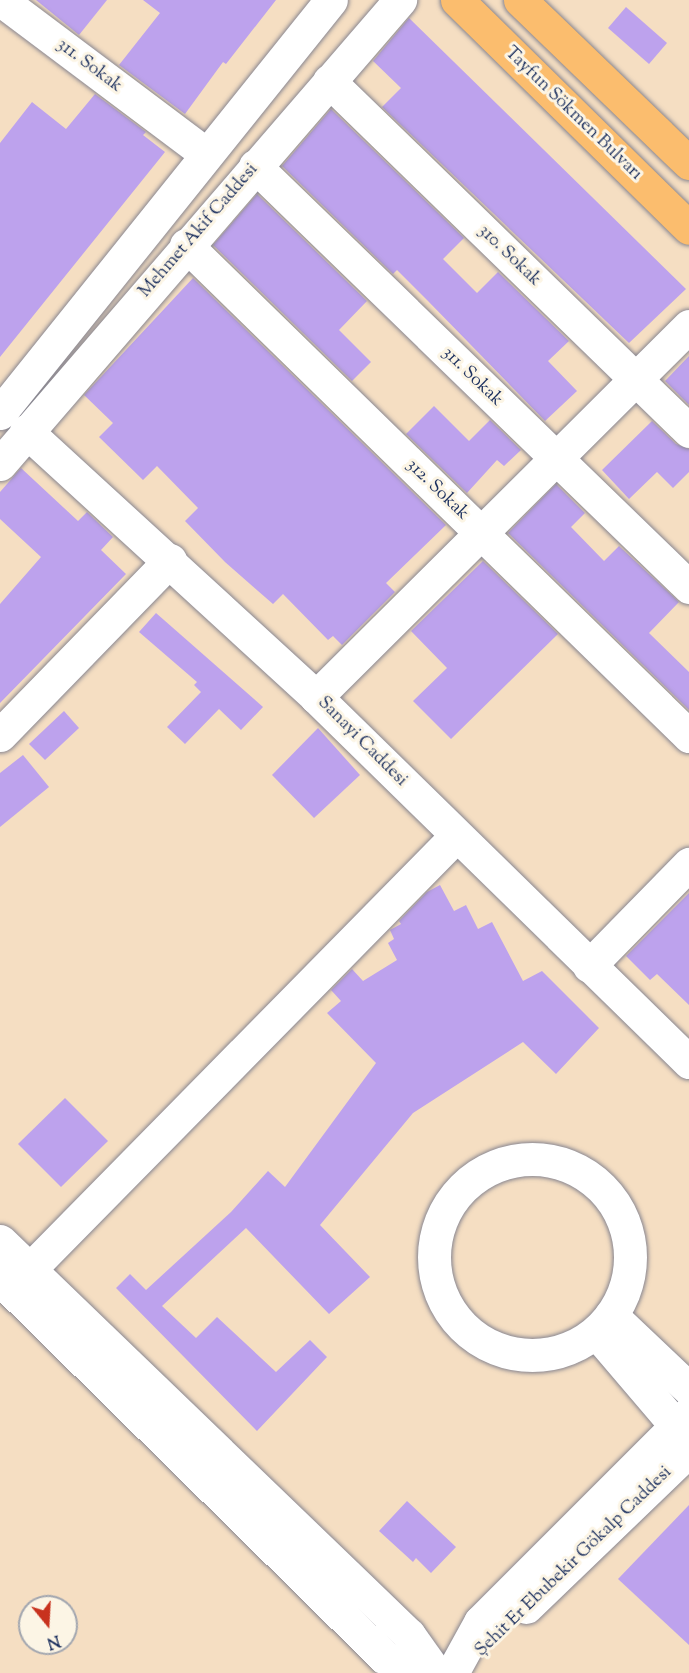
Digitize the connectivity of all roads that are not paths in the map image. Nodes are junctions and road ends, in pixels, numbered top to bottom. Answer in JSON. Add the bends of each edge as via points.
{"nodes":[{"id":1,"x":1,"y":0,"type":"edge"},
{"id":2,"x":331,"y":0,"type":"edge"},
{"id":3,"x":399,"y":0,"type":"edge"},
{"id":4,"x":456,"y":0,"type":"edge"},
{"id":5,"x":520,"y":0,"type":"edge"},
{"id":6,"x":329,"y":81,"type":"junction"},
{"id":7,"x":206,"y":154,"type":"junction"},
{"id":8,"x":689,"y":163,"type":"edge"},
{"id":9,"x":255,"y":166,"type":"junction"},
{"id":10,"x":689,"y":228,"type":"edge"},
{"id":11,"x":186,"y":245,"type":"junction"},
{"id":12,"x":689,"y":326,"type":"edge"},
{"id":13,"x":635,"y":379,"type":"junction"},
{"id":14,"x":0,"y":413,"type":"edge"},
{"id":15,"x":689,"y":431,"type":"edge"},
{"id":16,"x":27,"y":432,"type":"junction"},
{"id":17,"x":556,"y":458,"type":"junction"},
{"id":18,"x":0,"y":464,"type":"edge"},
{"id":19,"x":481,"y":533,"type":"junction"},
{"id":20,"x":170,"y":560,"type":"junction"},
{"id":21,"x":689,"y":587,"type":"edge"},
{"id":22,"x":316,"y":697,"type":"junction"},
{"id":23,"x":0,"y":735,"type":"edge"},
{"id":24,"x":689,"y":735,"type":"edge"},
{"id":25,"x":456,"y":836,"type":"junction"},
{"id":26,"x":689,"y":864,"type":"edge"},
{"id":27,"x":589,"y":966,"type":"junction"},
{"id":28,"x":689,"y":1062,"type":"edge"},
{"id":29,"x":0,"y":1241,"type":"edge"},
{"id":30,"x":15,"y":1274,"type":"edge"},
{"id":31,"x":603,"y":1324,"type":"junction"},
{"id":32,"x":689,"y":1389,"type":"edge"},
{"id":33,"x":685,"y":1430,"type":"edge"},
{"id":34,"x":418,"y":1673,"type":"edge"},
{"id":35,"x":436,"y":1673,"type":"edge"},
{"id":36,"x":452,"y":1673,"type":"edge"},
{"id":37,"x":458,"y":1673,"type":"edge"}],
"edges":[{"from":1,"to":7,"type":"street","name":"311. Sokak"},
{"from":2,"to":7,"type":"street"},
{"from":3,"to":6,"type":"street","name":"Mehmet Akif Caddesi"},
{"from":4,"to":10,"type":"main road","name":"Tayfun Sökmen Bulvarı"},
{"from":5,"to":8,"type":"main road"},
{"from":6,"to":9,"type":"street","name":"Mehmet Akif Caddesi"},
{"from":6,"to":13,"type":"street","name":"310. Sokak"},
{"from":7,"to":14,"type":"street"},
{"from":9,"to":11,"type":"street","name":"Mehmet Akif Caddesi"},
{"from":9,"to":17,"type":"street","name":"311. Sokak"},
{"from":11,"to":16,"type":"street","name":"Mehmet Akif Caddesi"},
{"from":11,"to":19,"type":"street","name":"312. Sokak"},
{"from":12,"to":13,"type":"street"},
{"from":13,"to":15,"type":"street","name":"310. Sokak"},
{"from":13,"to":17,"type":"street"},
{"from":16,"to":18,"type":"street","name":"Mehmet Akif Caddesi"},
{"from":16,"to":20,"type":"street","name":"Sanayi Caddesi"},
{"from":17,"to":19,"type":"street"},
{"from":17,"to":21,"type":"street","name":"311. Sokak"},
{"from":19,"to":22,"type":"street"},
{"from":19,"to":24,"type":"street","name":"312. Sokak"},
{"from":20,"to":22,"type":"street","name":"Sanayi Caddesi"},
{"from":20,"to":23,"type":"street"},
{"from":22,"to":25,"type":"street","name":"Sanayi Caddesi"},
{"from":25,"to":27,"type":"street","name":"Sanayi Caddesi"},
{"from":25,"to":30,"type":"street"},
{"from":26,"to":27,"type":"street"},
{"from":27,"to":28,"type":"street","name":"Sanayi Caddesi"},
{"from":29,"to":30,"type":"street"},
{"from":30,"to":34,"type":"street","via":[[384,1657]]},
{"from":30,"to":35,"type":"street","via":[[409,1635]]},
{"from":31,"to":31,"type":"street","via":[[629,1278],[631,1245],[622,1214],[603,1188],[577,1168],[546,1159],[513,1160],[483,1171],[458,1191],[440,1219],[433,1251],[436,1284],[450,1314],[465,1329],[503,1352],[535,1356],[567,1349]]},
{"from":31,"to":32,"type":"street"},
{"from":31,"to":33,"type":"street"},
{"from":33,"to":36,"type":"street","name":"Şehit Er Ebubekir Gökalp Caddesi","via":[[480,1622]]},
{"from":33,"to":37,"type":"street","name":"Şehit Er Ebubekir Gökalp Caddesi"}]}
